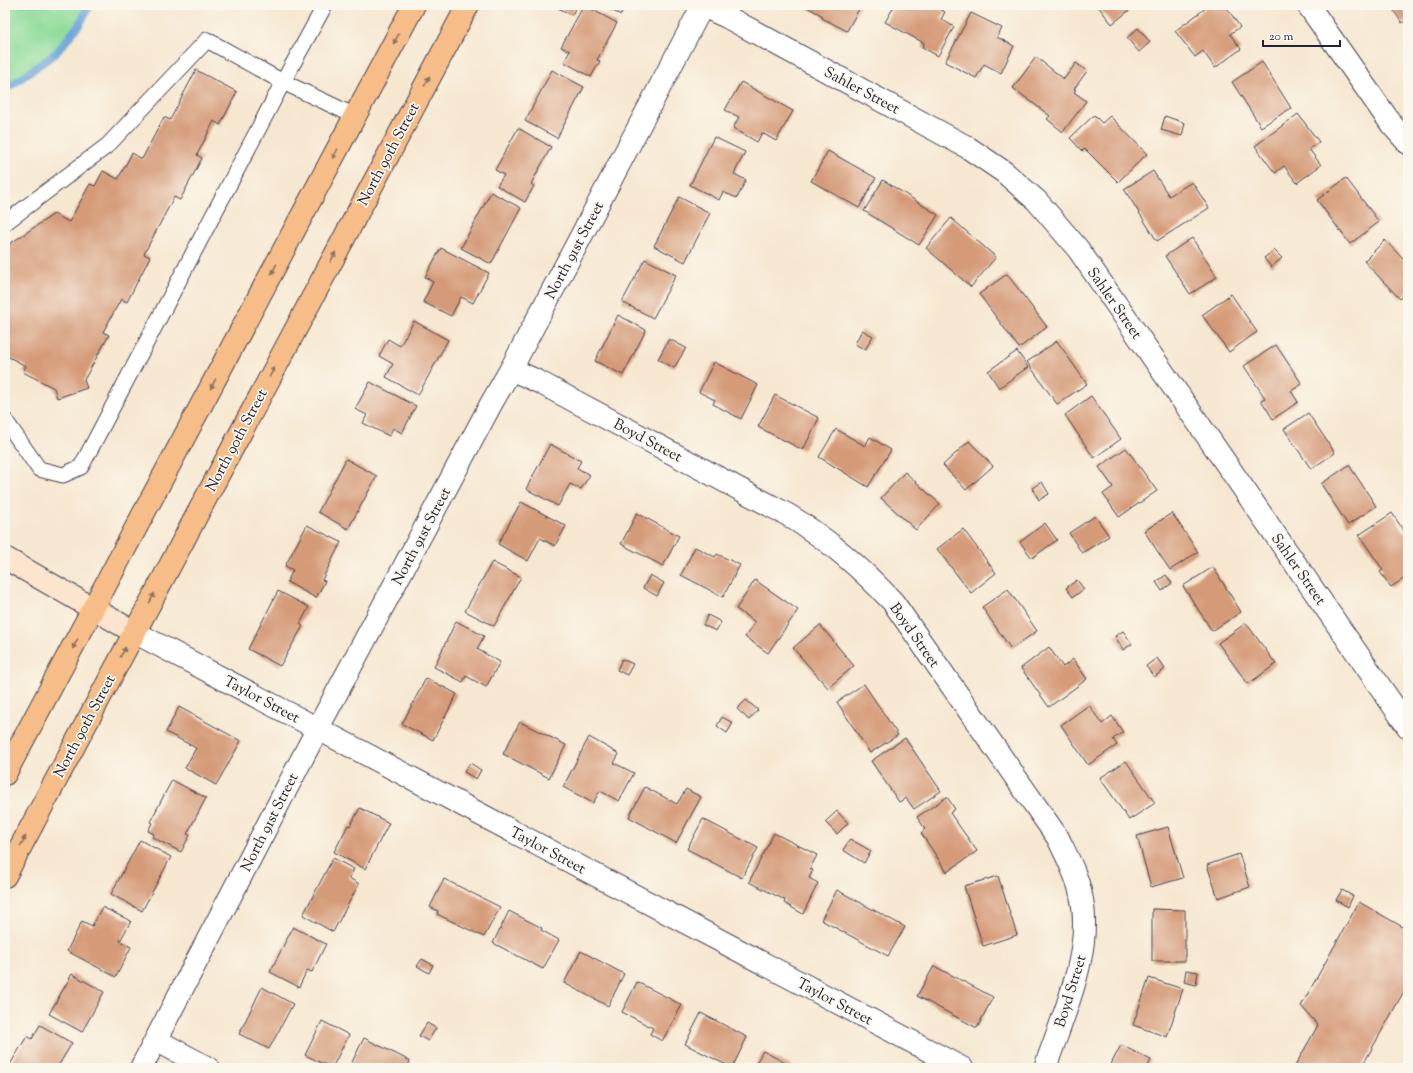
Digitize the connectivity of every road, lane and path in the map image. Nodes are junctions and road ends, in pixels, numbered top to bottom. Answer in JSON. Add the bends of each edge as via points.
{"nodes":[{"id":1,"x":325,"y":5,"type":"edge"},
{"id":2,"x":414,"y":5,"type":"edge"},
{"id":3,"x":468,"y":5,"type":"edge"},
{"id":4,"x":1308,"y":5,"type":"edge"},
{"id":5,"x":703,"y":6,"type":"edge"},
{"id":6,"x":283,"y":82,"type":"junction"},
{"id":7,"x":355,"y":116,"type":"junction"},
{"id":8,"x":1408,"y":143,"type":"edge"},
{"id":9,"x":5,"y":223,"type":"edge"},
{"id":10,"x":512,"y":369,"type":"junction"},
{"id":11,"x":5,"y":420,"type":"edge"},
{"id":12,"x":5,"y":558,"type":"edge"},
{"id":13,"x":93,"y":609,"type":"junction"},
{"id":14,"x":134,"y":632,"type":"junction"},
{"id":15,"x":318,"y":728,"type":"junction"},
{"id":16,"x":1408,"y":728,"type":"edge"},
{"id":17,"x":5,"y":774,"type":"edge"},
{"id":18,"x":5,"y":876,"type":"edge"},
{"id":19,"x":156,"y":1040,"type":"junction"},
{"id":20,"x":141,"y":1068,"type":"edge"},
{"id":21,"x":208,"y":1068,"type":"edge"},
{"id":22,"x":962,"y":1068,"type":"edge"},
{"id":23,"x":1045,"y":1068,"type":"edge"}],
"edges":[{"from":1,"to":6,"type":"lane"},
{"from":2,"to":7,"type":"main road","one_way":true},
{"from":14,"to":3,"type":"main road","name":"North 90th Street","one_way":true},
{"from":4,"to":8,"type":"street","via":[[1392,125]]},
{"from":5,"to":10,"type":"street","name":"North 91st Street"},
{"from":5,"to":16,"type":"street","name":"Sahler Street","via":[[967,147],[1004,172],[1037,200],[1078,249]]},
{"from":6,"to":7,"type":"lane"},
{"from":6,"to":9,"type":"lane","via":[[207,40],[108,145]]},
{"from":6,"to":11,"type":"lane","via":[[81,467],[63,475],[39,468]]},
{"from":7,"to":13,"type":"main road","one_way":true},
{"from":10,"to":15,"type":"street","name":"North 91st Street"},
{"from":10,"to":23,"type":"street","name":"Boyd Street","via":[[808,527],[840,550],[893,602],[1058,838],[1076,874],[1082,896],[1085,927],[1082,958]]},
{"from":12,"to":13,"type":"street"},
{"from":13,"to":14,"type":"street"},
{"from":13,"to":17,"type":"main road","one_way":true},
{"from":14,"to":15,"type":"street","name":"Taylor Street"},
{"from":18,"to":14,"type":"main road","name":"North 90th Street","one_way":true},
{"from":15,"to":19,"type":"street","name":"North 91st Street"},
{"from":15,"to":22,"type":"street","name":"Taylor Street"},
{"from":19,"to":20,"type":"street","name":"North 91st Street"},
{"from":19,"to":21,"type":"street"}]}
